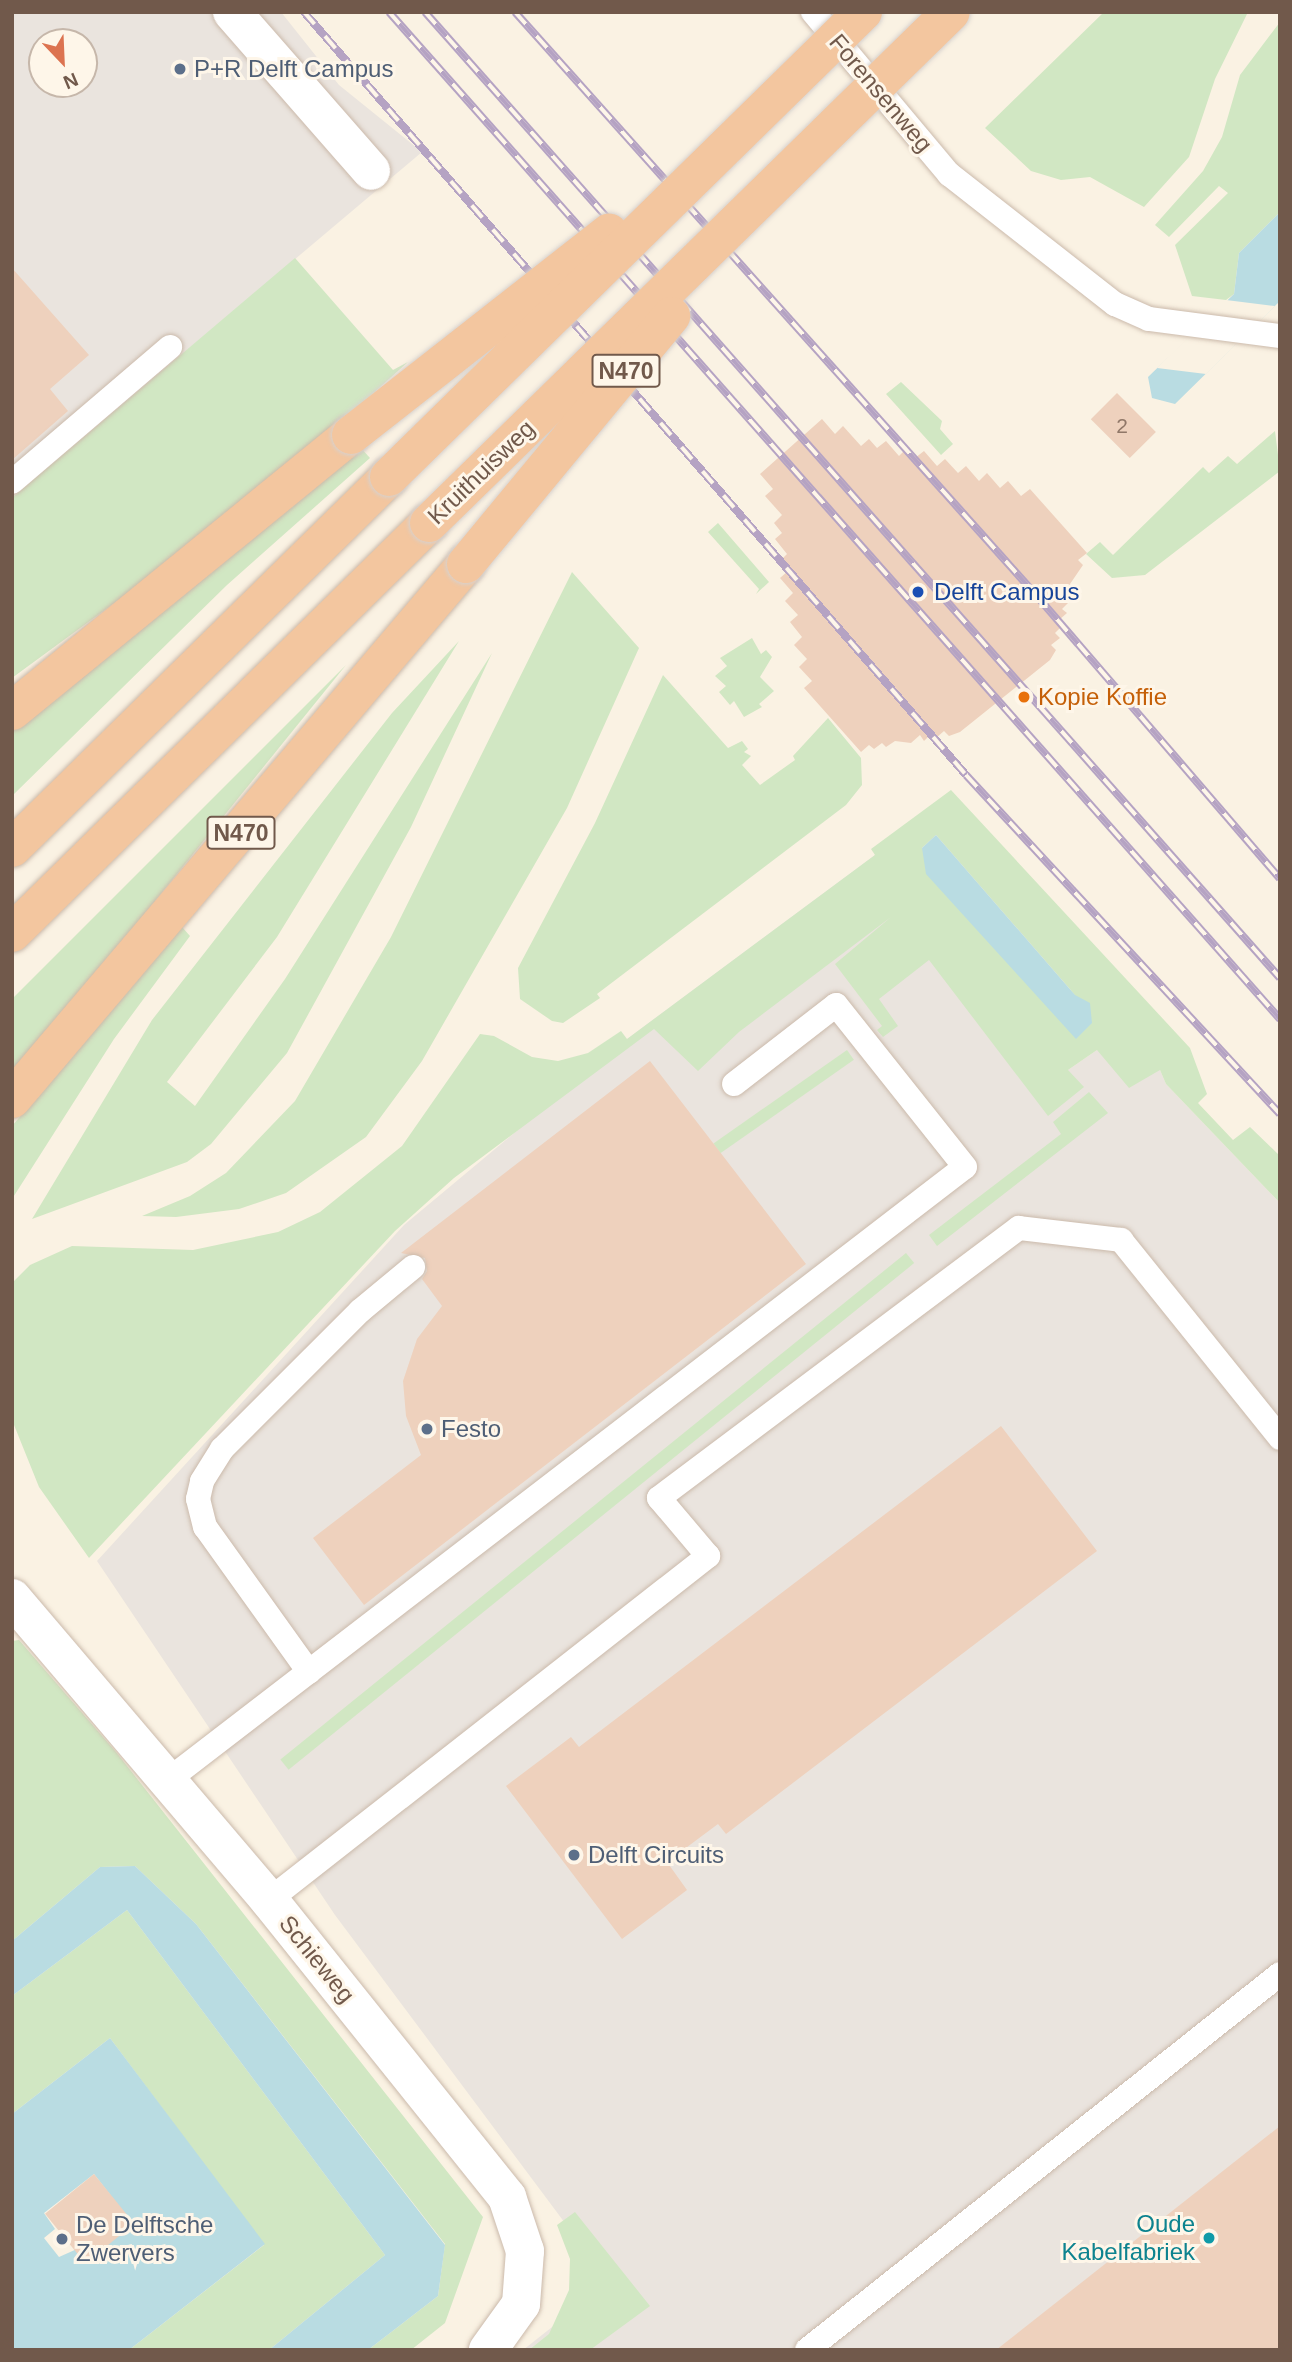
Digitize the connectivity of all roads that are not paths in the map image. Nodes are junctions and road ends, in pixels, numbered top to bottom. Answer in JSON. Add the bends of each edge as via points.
{"nodes":[{"id":1,"x":232,"y":12,"type":"edge"},
{"id":2,"x":813,"y":12,"type":"edge"},
{"id":3,"x":863,"y":12,"type":"edge"},
{"id":4,"x":951,"y":12,"type":"edge"},
{"id":5,"x":739,"y":135,"type":"junction"},
{"id":6,"x":371,"y":171,"type":"dead end"},
{"id":7,"x":784,"y":175,"type":"junction"},
{"id":8,"x":1280,"y":336,"type":"edge"},
{"id":9,"x":170,"y":346,"type":"dead end"},
{"id":10,"x":12,"y":482,"type":"edge"},
{"id":11,"x":12,"y":711,"type":"edge"},
{"id":12,"x":12,"y":848,"type":"edge"},
{"id":13,"x":12,"y":933,"type":"edge"},
{"id":14,"x":734,"y":1084,"type":"dead end"},
{"id":15,"x":12,"y":1099,"type":"edge"},
{"id":16,"x":413,"y":1267,"type":"dead end"},
{"id":17,"x":1280,"y":1438,"type":"edge"},
{"id":18,"x":12,"y":1598,"type":"edge"},
{"id":19,"x":309,"y":1672,"type":"junction"},
{"id":20,"x":168,"y":1780,"type":"junction"},
{"id":21,"x":269,"y":1900,"type":"junction"},
{"id":22,"x":1280,"y":1974,"type":"edge"},
{"id":23,"x":488,"y":2350,"type":"edge"},
{"id":24,"x":807,"y":2350,"type":"edge"}],
"edges":[{"from":1,"to":6,"type":"street"},
{"from":2,"to":8,"type":"lane","name":"Forensenweg","via":[[949,174],[1115,304],[1149,319]]},
{"from":3,"to":5,"type":"highway","bridge":true},
{"from":4,"to":7,"type":"highway","name":"Kruithuisweg","number":"N470","bridge":true},
{"from":5,"to":11,"type":"highway","bridge":true,"via":[[351,435]]},
{"from":5,"to":12,"type":"highway","bridge":true},
{"from":7,"to":13,"type":"highway","name":"Kruithuisweg","number":"N470","bridge":true},
{"from":7,"to":15,"type":"highway","number":"N470","bridge":true,"via":[[466,564]]},
{"from":9,"to":10,"type":"lane"},
{"from":14,"to":19,"type":"lane","via":[[835,1005],[965,1167]]},
{"from":16,"to":19,"type":"lane","via":[[360,1311],[222,1449],[202,1481],[200,1515],[209,1536]]},
{"from":17,"to":21,"type":"lane","via":[[1121,1240],[1019,1228],[659,1498],[708,1556]]},
{"from":18,"to":20,"type":"street","name":"Schieweg"},
{"from":19,"to":20,"type":"lane"},
{"from":20,"to":21,"type":"street","name":"Schieweg"},
{"from":21,"to":23,"type":"street","name":"Schieweg","via":[[507,2197],[525,2251],[521,2304]]},
{"from":22,"to":24,"type":"lane"}]}
